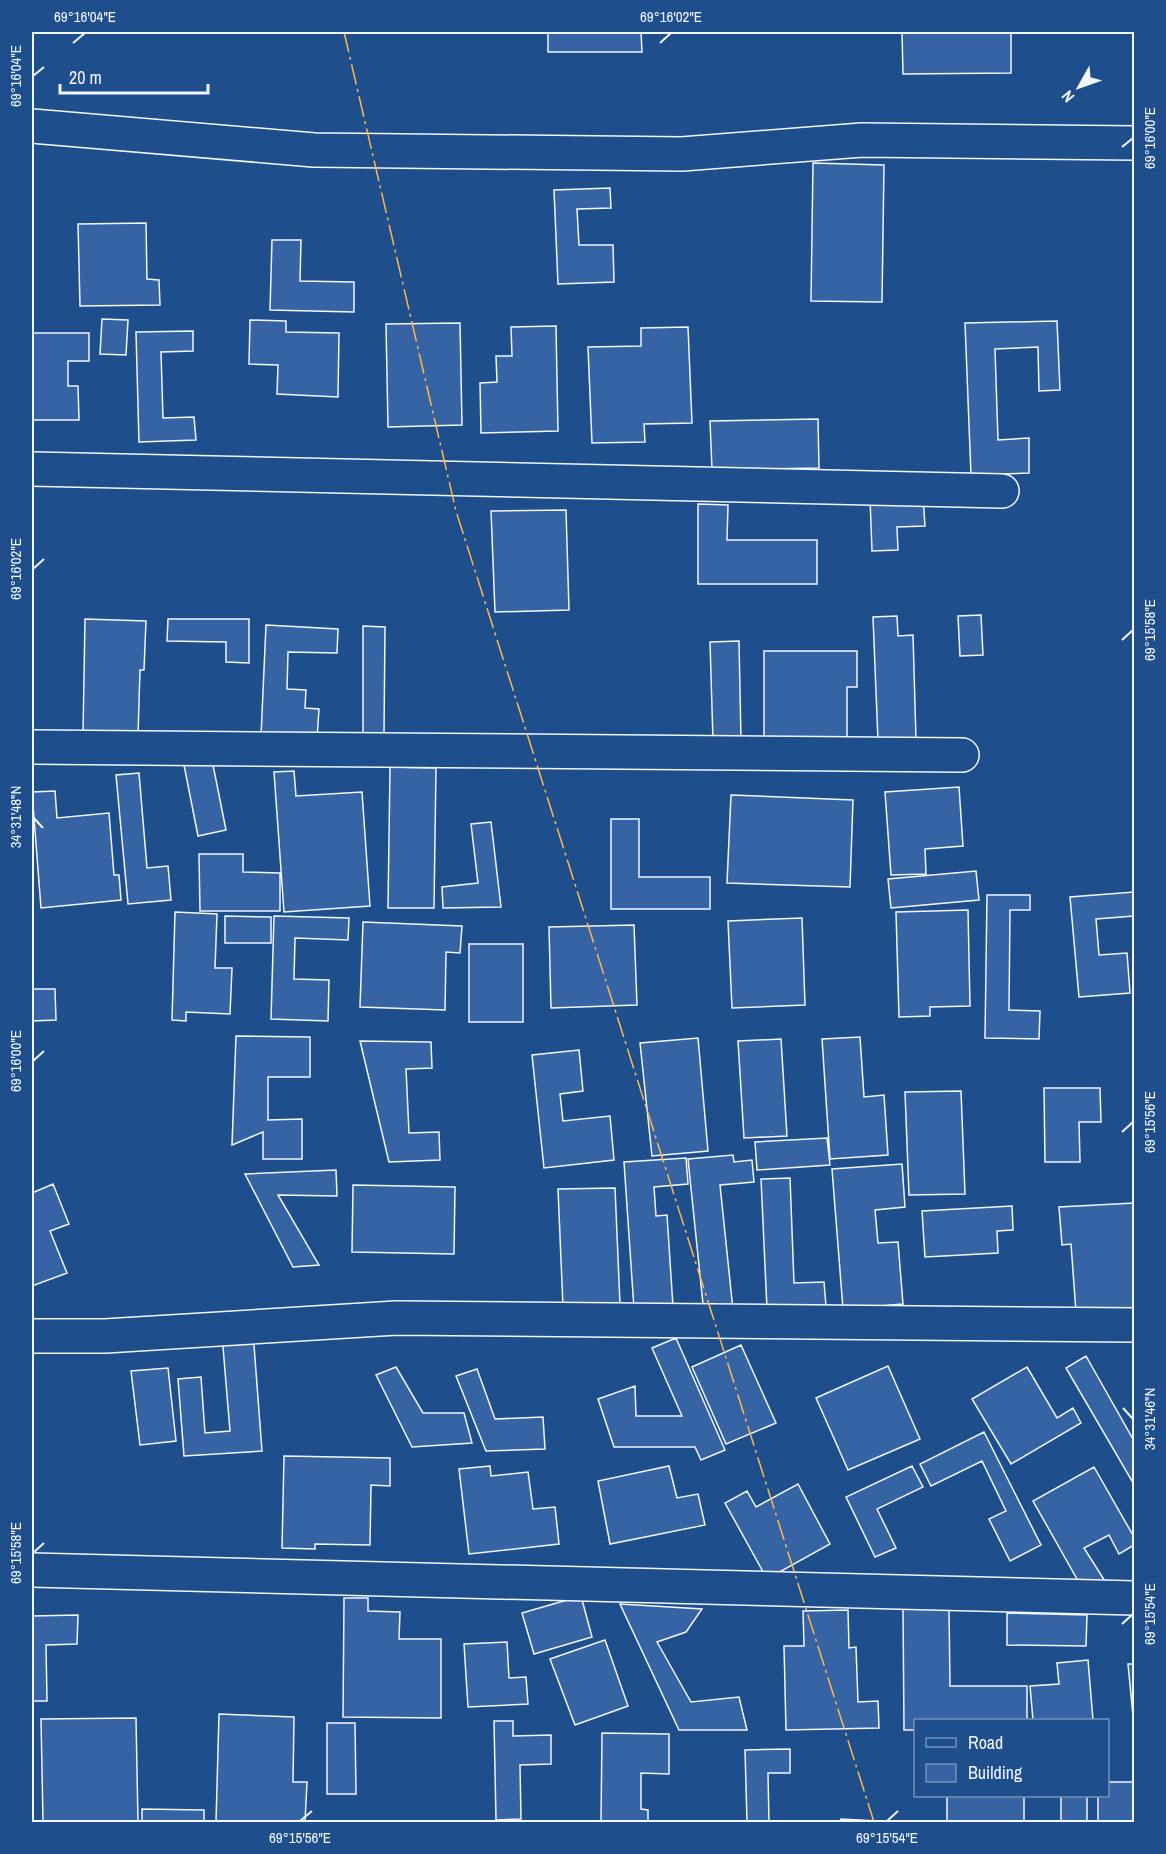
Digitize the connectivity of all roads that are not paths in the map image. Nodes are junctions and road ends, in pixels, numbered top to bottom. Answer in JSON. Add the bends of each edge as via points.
{"nodes":[{"id":1,"x":32,"y":126,"type":"edge"},
{"id":2,"x":1134,"y":143,"type":"edge"},
{"id":3,"x":32,"y":470,"type":"edge"},
{"id":4,"x":1002,"y":491,"type":"dead end"},
{"id":5,"x":32,"y":747,"type":"edge"},
{"id":6,"x":962,"y":755,"type":"dead end"},
{"id":7,"x":1134,"y":1325,"type":"edge"},
{"id":8,"x":32,"y":1336,"type":"edge"},
{"id":9,"x":32,"y":1570,"type":"edge"},
{"id":10,"x":1134,"y":1598,"type":"edge"}],
"edges":[{"from":1,"to":2,"type":"street","via":[[314,150],[682,154],[862,140]]},
{"from":3,"to":4,"type":"street"},
{"from":5,"to":6,"type":"street"},
{"from":7,"to":8,"type":"street","via":[[396,1318],[105,1336]]},
{"from":9,"to":10,"type":"street"}]}
